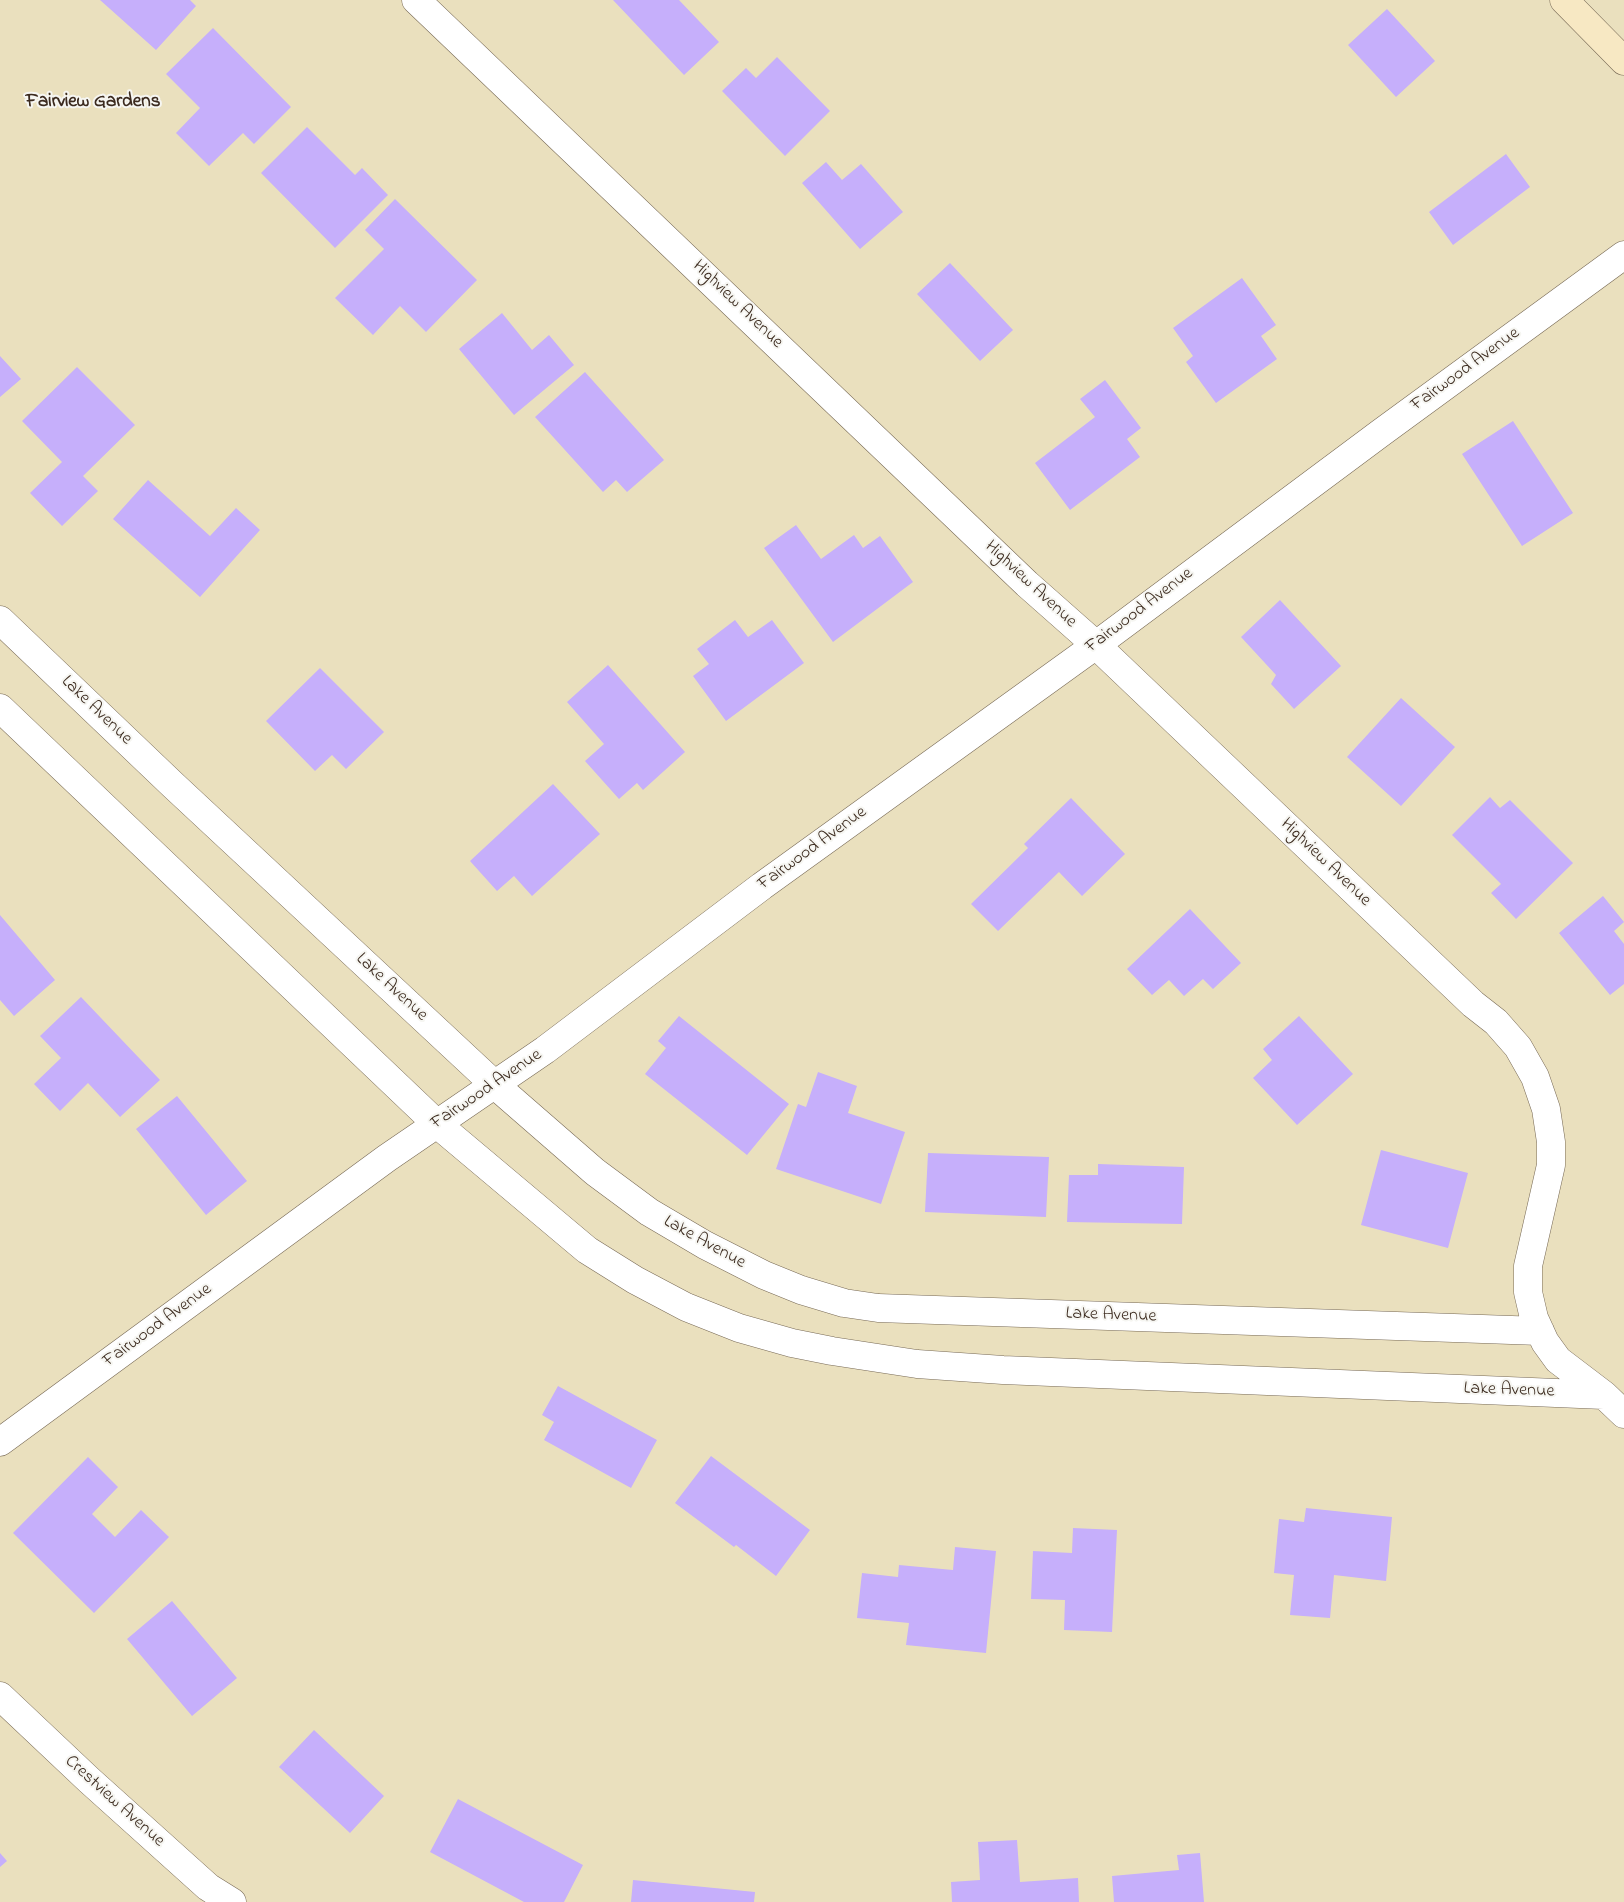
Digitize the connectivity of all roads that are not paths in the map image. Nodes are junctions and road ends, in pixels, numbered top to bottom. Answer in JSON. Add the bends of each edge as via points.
{"nodes":[{"id":1,"x":416,"y":0,"type":"edge"},
{"id":2,"x":1564,"y":0,"type":"edge"},
{"id":3,"x":1624,"y":61,"type":"edge"},
{"id":4,"x":1624,"y":254,"type":"edge"},
{"id":5,"x":0,"y":620,"type":"edge"},
{"id":6,"x":1096,"y":645,"type":"junction"},
{"id":7,"x":0,"y":708,"type":"edge"},
{"id":8,"x":495,"y":1085,"type":"junction"},
{"id":9,"x":437,"y":1124,"type":"junction"},
{"id":10,"x":1540,"y":1331,"type":"junction"},
{"id":11,"x":1604,"y":1395,"type":"junction"},
{"id":12,"x":1624,"y":1414,"type":"edge"},
{"id":13,"x":0,"y":1442,"type":"edge"},
{"id":14,"x":0,"y":1696,"type":"edge"},
{"id":15,"x":232,"y":1902,"type":"edge"}],
"edges":[{"from":1,"to":6,"type":"street","name":"Highview Avenue","via":[[1020,577]]},
{"from":2,"to":3,"type":"street"},
{"from":4,"to":6,"type":"street","name":"Fairwood Avenue"},
{"from":5,"to":8,"type":"street","name":"Lake Avenue"},
{"from":6,"to":8,"type":"street","name":"Fairwood Avenue","via":[[762,886]]},
{"from":6,"to":10,"type":"street","name":"Highview Avenue","via":[[1473,1004],[1496,1022],[1518,1047],[1535,1077],[1546,1109],[1551,1142],[1551,1165],[1528,1266],[1528,1292]]},
{"from":7,"to":9,"type":"street","name":"Lake Avenue"},
{"from":8,"to":9,"type":"street","name":"Fairwood Avenue"},
{"from":8,"to":10,"type":"street","name":"Lake Avenue","via":[[595,1172],[648,1212],[764,1275],[844,1303],[878,1308]]},
{"from":9,"to":11,"type":"street","name":"Lake Avenue","via":[[587,1250],[634,1280],[686,1307],[738,1328],[792,1343],[917,1364],[1003,1370]]},
{"from":9,"to":13,"type":"street","name":"Fairwood Avenue"},
{"from":10,"to":11,"type":"street","name":"Lake Avenue","via":[[1558,1360]]},
{"from":11,"to":12,"type":"street","name":"Lake Avenue"},
{"from":14,"to":15,"type":"street","name":"Crestview Avenue","via":[[208,1887]]}]}
